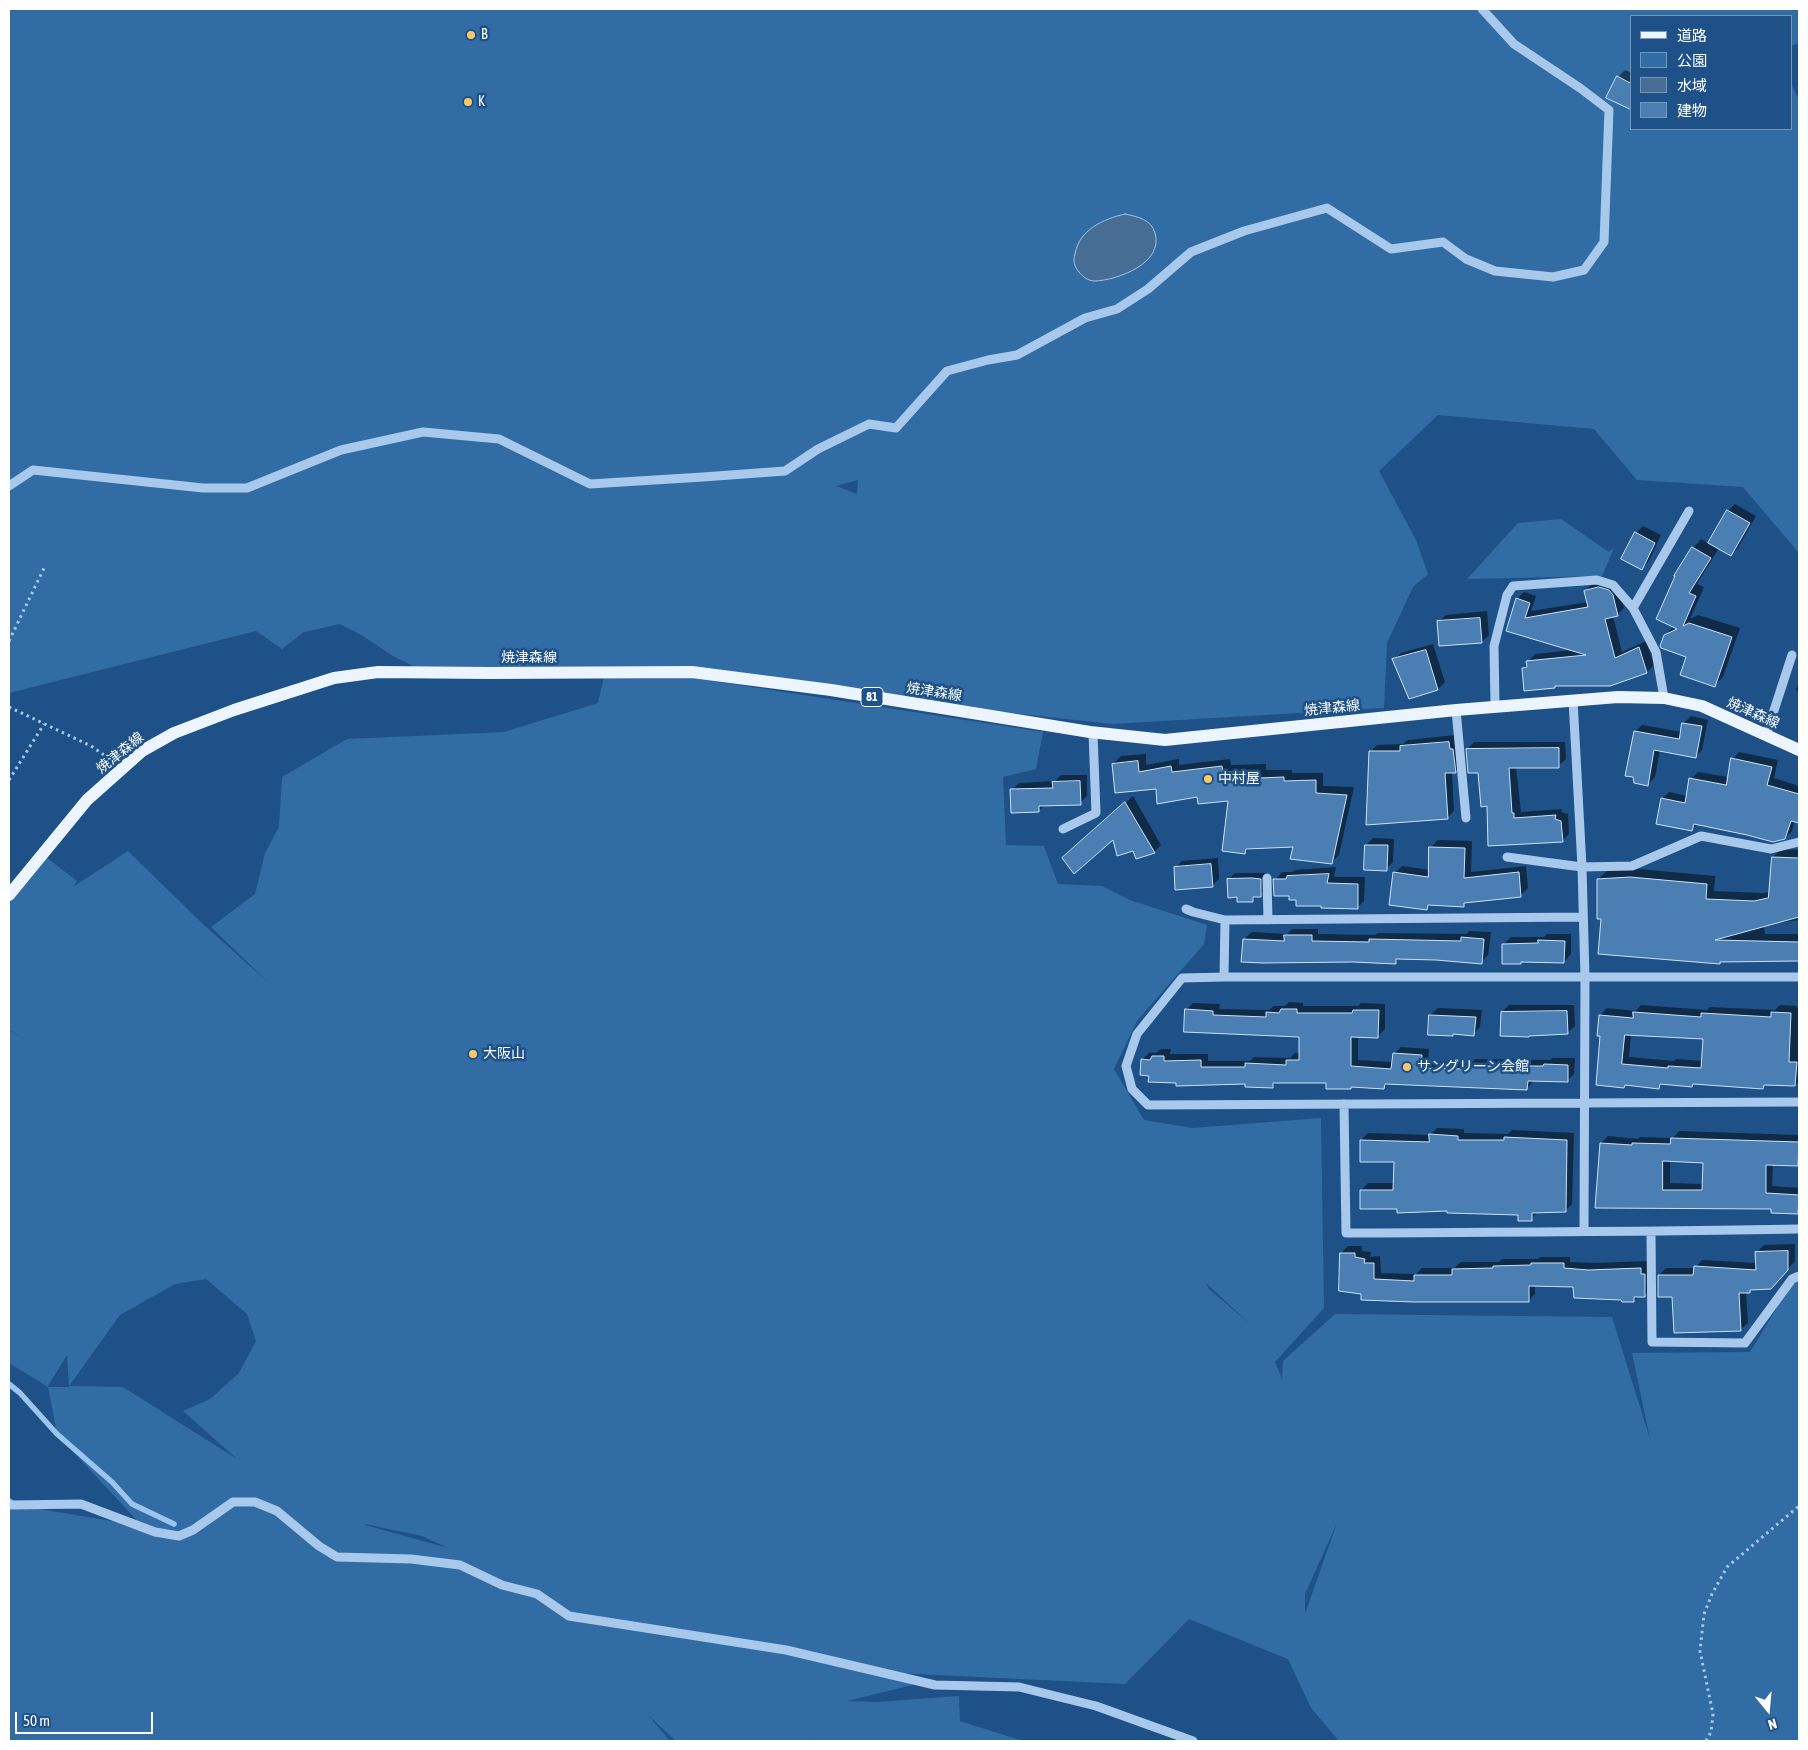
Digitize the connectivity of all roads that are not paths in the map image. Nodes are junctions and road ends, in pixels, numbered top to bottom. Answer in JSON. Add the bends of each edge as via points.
{"nodes":[{"id":1,"x":1482,"y":9,"type":"edge"},
{"id":2,"x":9,"y":486,"type":"edge"},
{"id":3,"x":1689,"y":511,"type":"dead end"},
{"id":4,"x":1634,"y":608,"type":"junction"},
{"id":5,"x":1792,"y":655,"type":"dead end"},
{"id":6,"x":1664,"y":698,"type":"junction"},
{"id":7,"x":1573,"y":700,"type":"junction"},
{"id":8,"x":1496,"y":706,"type":"junction"},
{"id":9,"x":1456,"y":710,"type":"junction"},
{"id":10,"x":1093,"y":733,"type":"junction"},
{"id":11,"x":1766,"y":735,"type":"junction"},
{"id":12,"x":1799,"y":750,"type":"edge"},
{"id":13,"x":1466,"y":818,"type":"dead end"},
{"id":14,"x":1063,"y":830,"type":"dead end"},
{"id":15,"x":1799,"y":842,"type":"edge"},
{"id":16,"x":1507,"y":857,"type":"dead end"},
{"id":17,"x":1582,"y":867,"type":"junction"},
{"id":18,"x":1267,"y":878,"type":"dead end"},
{"id":19,"x":9,"y":895,"type":"edge"},
{"id":20,"x":1186,"y":908,"type":"dead end"},
{"id":21,"x":1582,"y":917,"type":"junction"},
{"id":22,"x":1224,"y":920,"type":"junction"},
{"id":23,"x":1268,"y":920,"type":"junction"},
{"id":24,"x":1224,"y":977,"type":"junction"},
{"id":25,"x":1585,"y":977,"type":"junction"},
{"id":26,"x":1799,"y":977,"type":"edge"},
{"id":27,"x":1586,"y":1102,"type":"junction"},
{"id":28,"x":1799,"y":1102,"type":"edge"},
{"id":29,"x":1344,"y":1104,"type":"junction"},
{"id":30,"x":1799,"y":1229,"type":"edge"},
{"id":31,"x":1584,"y":1231,"type":"junction"},
{"id":32,"x":1651,"y":1232,"type":"junction"},
{"id":33,"x":1799,"y":1276,"type":"edge"},
{"id":34,"x":9,"y":1503,"type":"edge"},
{"id":35,"x":1193,"y":1741,"type":"edge"}],
"edges":[{"from":1,"to":2,"type":"street","via":[[1514,44],[1609,110],[1604,242],[1584,270],[1553,277],[1495,271],[1466,258],[1443,242],[1391,249],[1327,208],[1244,231],[1191,252],[1148,289],[1117,309],[1085,318],[1016,355],[947,372],[896,428],[869,424],[818,449],[785,471],[590,484],[498,439],[423,432],[341,450],[247,488],[203,488],[33,470]]},
{"from":3,"to":4,"type":"street"},
{"from":4,"to":6,"type":"street","via":[[1656,652]]},
{"from":4,"to":8,"type":"street","via":[[1614,585],[1597,580],[1513,586],[1507,595],[1494,646]]},
{"from":5,"to":11,"type":"street"},
{"from":6,"to":7,"type":"main road","name":"焼津森線","number":"81","via":[[1618,696]]},
{"from":6,"to":11,"type":"main road","name":"焼津森線","number":"81","via":[[1702,706]]},
{"from":7,"to":8,"type":"main road","name":"焼津森線","number":"81"},
{"from":7,"to":17,"type":"street"},
{"from":8,"to":9,"type":"main road","name":"焼津森線","number":"81"},
{"from":9,"to":10,"type":"main road","name":"焼津森線","number":"81","via":[[1165,740]]},
{"from":9,"to":13,"type":"street"},
{"from":10,"to":14,"type":"street","via":[[1096,814]]},
{"from":10,"to":19,"type":"main road","name":"焼津森線","number":"81","via":[[831,690],[692,672],[378,672],[334,678],[234,710],[174,733],[142,751],[87,800]]},
{"from":11,"to":12,"type":"main road","name":"焼津森線","number":"81"},
{"from":15,"to":17,"type":"street","via":[[1771,849],[1701,836],[1632,866]]},
{"from":16,"to":17,"type":"street"},
{"from":17,"to":21,"type":"street"},
{"from":18,"to":23,"type":"street"},
{"from":20,"to":22,"type":"street"},
{"from":21,"to":23,"type":"street"},
{"from":21,"to":25,"type":"street"},
{"from":22,"to":23,"type":"street"},
{"from":22,"to":24,"type":"street"},
{"from":24,"to":25,"type":"street"},
{"from":24,"to":29,"type":"street","via":[[1182,978],[1137,1034],[1126,1066],[1132,1089],[1148,1105]]},
{"from":25,"to":26,"type":"street"},
{"from":25,"to":27,"type":"street"},
{"from":27,"to":28,"type":"street"},
{"from":27,"to":29,"type":"street"},
{"from":27,"to":31,"type":"street"},
{"from":29,"to":31,"type":"street","via":[[1346,1233]]},
{"from":30,"to":32,"type":"street"},
{"from":31,"to":32,"type":"street"},
{"from":32,"to":33,"type":"street","via":[[1652,1342],[1745,1343],[1792,1279]]},
{"from":34,"to":35,"type":"street","via":[[81,1504],[155,1532],[179,1536],[233,1502],[255,1502],[277,1511],[337,1557],[411,1559],[460,1565],[502,1586],[537,1594],[569,1616],[786,1650],[935,1685],[1019,1687],[1096,1706]]}]}
